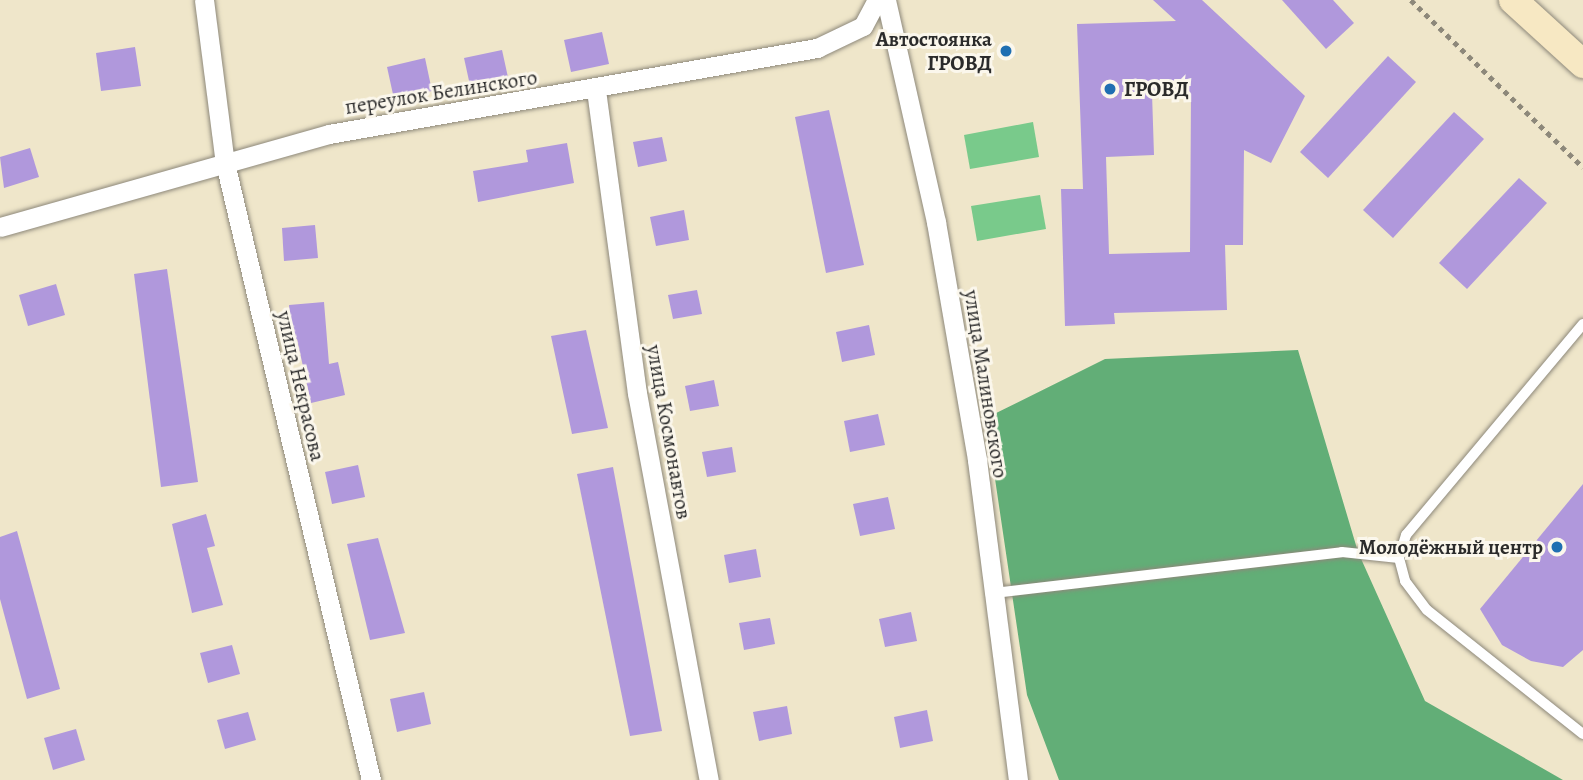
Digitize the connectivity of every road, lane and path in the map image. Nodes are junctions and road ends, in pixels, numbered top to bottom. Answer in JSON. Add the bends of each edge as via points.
{"nodes":[{"id":1,"x":204,"y":0,"type":"edge"},
{"id":2,"x":877,"y":0,"type":"edge"},
{"id":3,"x":887,"y":0,"type":"edge"},
{"id":4,"x":1410,"y":0,"type":"edge"},
{"id":5,"x":1513,"y":0,"type":"edge"},
{"id":6,"x":1583,"y":64,"type":"edge"},
{"id":7,"x":596,"y":90,"type":"junction"},
{"id":8,"x":225,"y":163,"type":"junction"},
{"id":9,"x":1583,"y":167,"type":"edge"},
{"id":10,"x":0,"y":227,"type":"edge"},
{"id":11,"x":1583,"y":324,"type":"edge"},
{"id":12,"x":1399,"y":558,"type":"junction"},
{"id":13,"x":994,"y":593,"type":"junction"},
{"id":14,"x":1583,"y":734,"type":"edge"},
{"id":15,"x":370,"y":780,"type":"edge"},
{"id":16,"x":709,"y":780,"type":"edge"},
{"id":17,"x":1018,"y":780,"type":"edge"}],
"edges":[{"from":1,"to":8,"type":"street","name":"улица Некрасова"},
{"from":2,"to":7,"type":"street","name":"переулок Белинского","via":[[847,38]]},
{"from":3,"to":13,"type":"street","name":"улица Малиновского","via":[[936,222]]},
{"from":4,"to":9,"type":"path"},
{"from":5,"to":6,"type":"main road"},
{"from":7,"to":8,"type":"street","name":"переулок Белинского","via":[[329,134]]},
{"from":7,"to":16,"type":"street","name":"улица Космонавтов","via":[[637,393]]},
{"from":8,"to":10,"type":"street","name":"переулок Белинского"},
{"from":8,"to":15,"type":"street","name":"улица Некрасова"},
{"from":11,"to":12,"type":"lane","via":[[1413,526]]},
{"from":12,"to":13,"type":"lane","via":[[1342,552]]},
{"from":12,"to":14,"type":"lane","via":[[1405,581],[1427,610]]},
{"from":13,"to":17,"type":"street","name":"улица Малиновского"}]}
